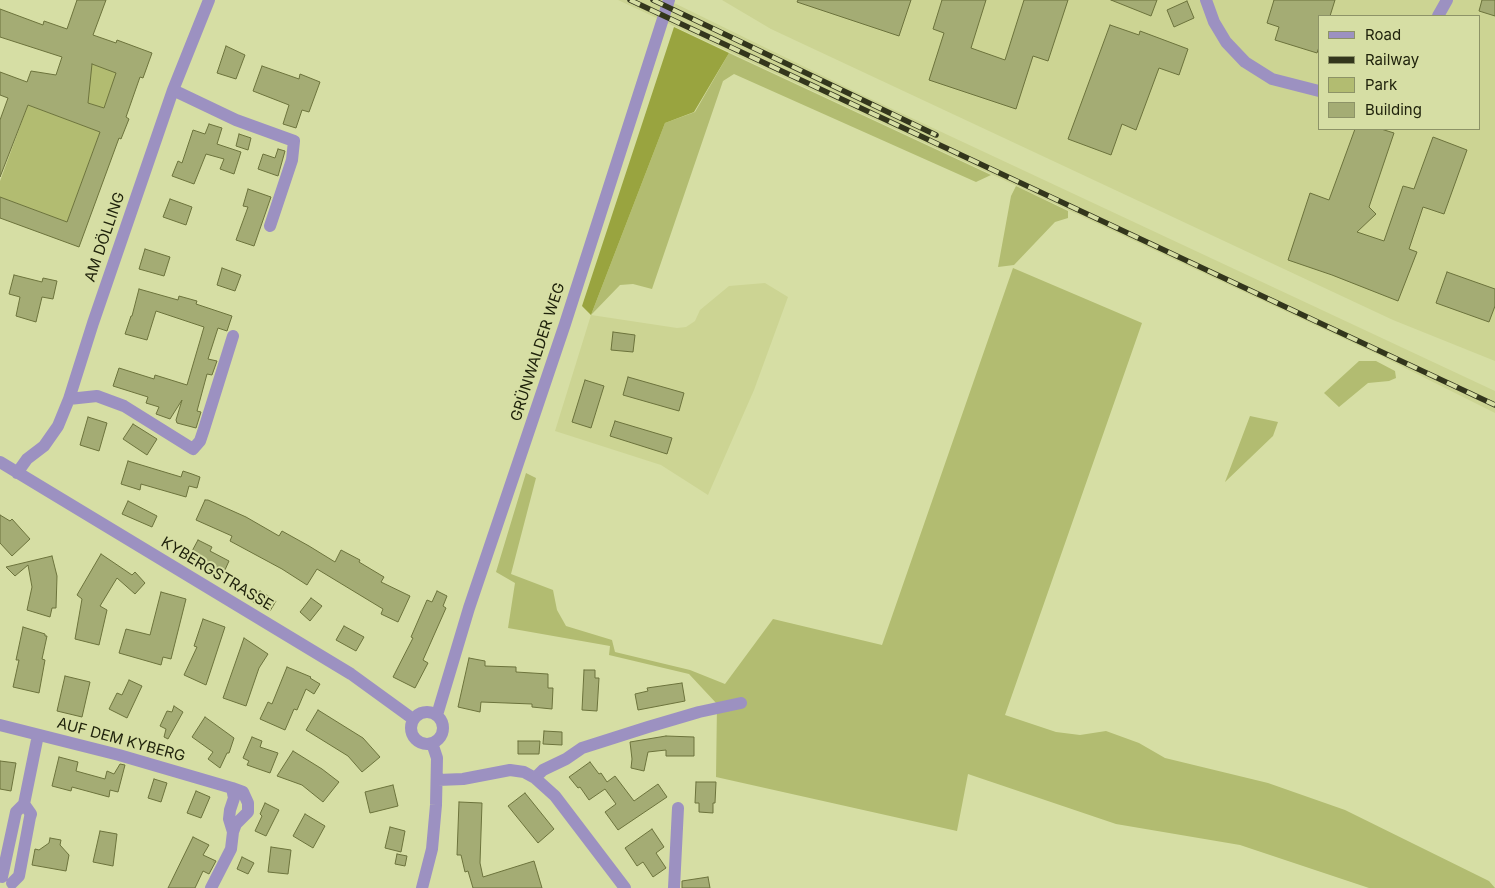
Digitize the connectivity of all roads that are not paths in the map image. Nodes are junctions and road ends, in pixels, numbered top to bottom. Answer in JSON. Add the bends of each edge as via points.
{"nodes":[{"id":1,"x":209,"y":0,"type":"edge"},
{"id":2,"x":669,"y":0,"type":"edge"},
{"id":3,"x":1206,"y":0,"type":"edge"},
{"id":4,"x":1447,"y":0,"type":"edge"},
{"id":5,"x":1439,"y":15,"type":"edge"},
{"id":6,"x":173,"y":90,"type":"junction"},
{"id":7,"x":1318,"y":91,"type":"edge"},
{"id":8,"x":270,"y":226,"type":"dead end"},
{"id":9,"x":233,"y":336,"type":"dead end"},
{"id":10,"x":69,"y":399,"type":"junction"},
{"id":11,"x":0,"y":462,"type":"edge"},
{"id":12,"x":17,"y":473,"type":"junction"},
{"id":13,"x":741,"y":703,"type":"dead end"},
{"id":14,"x":437,"y":715,"type":"junction"},
{"id":15,"x":413,"y":720,"type":"junction"},
{"id":16,"x":0,"y":725,"type":"edge"},
{"id":17,"x":38,"y":735,"type":"junction"},
{"id":18,"x":432,"y":743,"type":"junction"},
{"id":19,"x":535,"y":778,"type":"junction"},
{"id":20,"x":438,"y":780,"type":"junction"},
{"id":21,"x":678,"y":808,"type":"dead end"},
{"id":22,"x":7,"y":881,"type":"edge"},
{"id":23,"x":211,"y":888,"type":"edge"},
{"id":24,"x":422,"y":888,"type":"edge"},
{"id":25,"x":625,"y":888,"type":"edge"},
{"id":26,"x":674,"y":888,"type":"edge"}],
"edges":[{"from":1,"to":6,"type":"street","name":"AM DÖLLING"},
{"from":2,"to":14,"type":"street","name":"GRÜNWALDER WEG","via":[[469,608]]},
{"from":3,"to":7,"type":"street","via":[[1226,42],[1245,62],[1272,80]]},
{"from":4,"to":5,"type":"street"},
{"from":6,"to":8,"type":"street","via":[[236,120],[294,141],[292,160]]},
{"from":6,"to":10,"type":"street","name":"AM DÖLLING"},
{"from":9,"to":10,"type":"street","via":[[200,441],[193,449],[124,406],[97,396]]},
{"from":10,"to":12,"type":"street","name":"AM DÖLLING","via":[[58,426],[44,446],[27,458]]},
{"from":11,"to":12,"type":"street","name":"KYBERGSTRASSE"},
{"from":12,"to":15,"type":"street","name":"KYBERGSTRASSE","via":[[351,674]]},
{"from":13,"to":19,"type":"street","via":[[682,717],[582,748]]},
{"from":14,"to":15,"type":"street","via":[[421,712]]},
{"from":14,"to":18,"type":"street","via":[[443,723],[442,733]]},
{"from":15,"to":18,"type":"street","via":[[411,732],[414,738],[426,744]]},
{"from":16,"to":17,"type":"street","name":"AUF DEM KYBERG"},
{"from":17,"to":22,"type":"street","via":[[24,804],[31,814],[19,876]]},
{"from":17,"to":23,"type":"street","name":"AUF DEM KYBERG","via":[[232,788],[231,849]]},
{"from":18,"to":20,"type":"street","via":[[437,758]]},
{"from":19,"to":20,"type":"street","via":[[510,770]]},
{"from":19,"to":25,"type":"street","via":[[555,796]]},
{"from":20,"to":24,"type":"street","via":[[432,849]]},
{"from":21,"to":26,"type":"street"}]}
